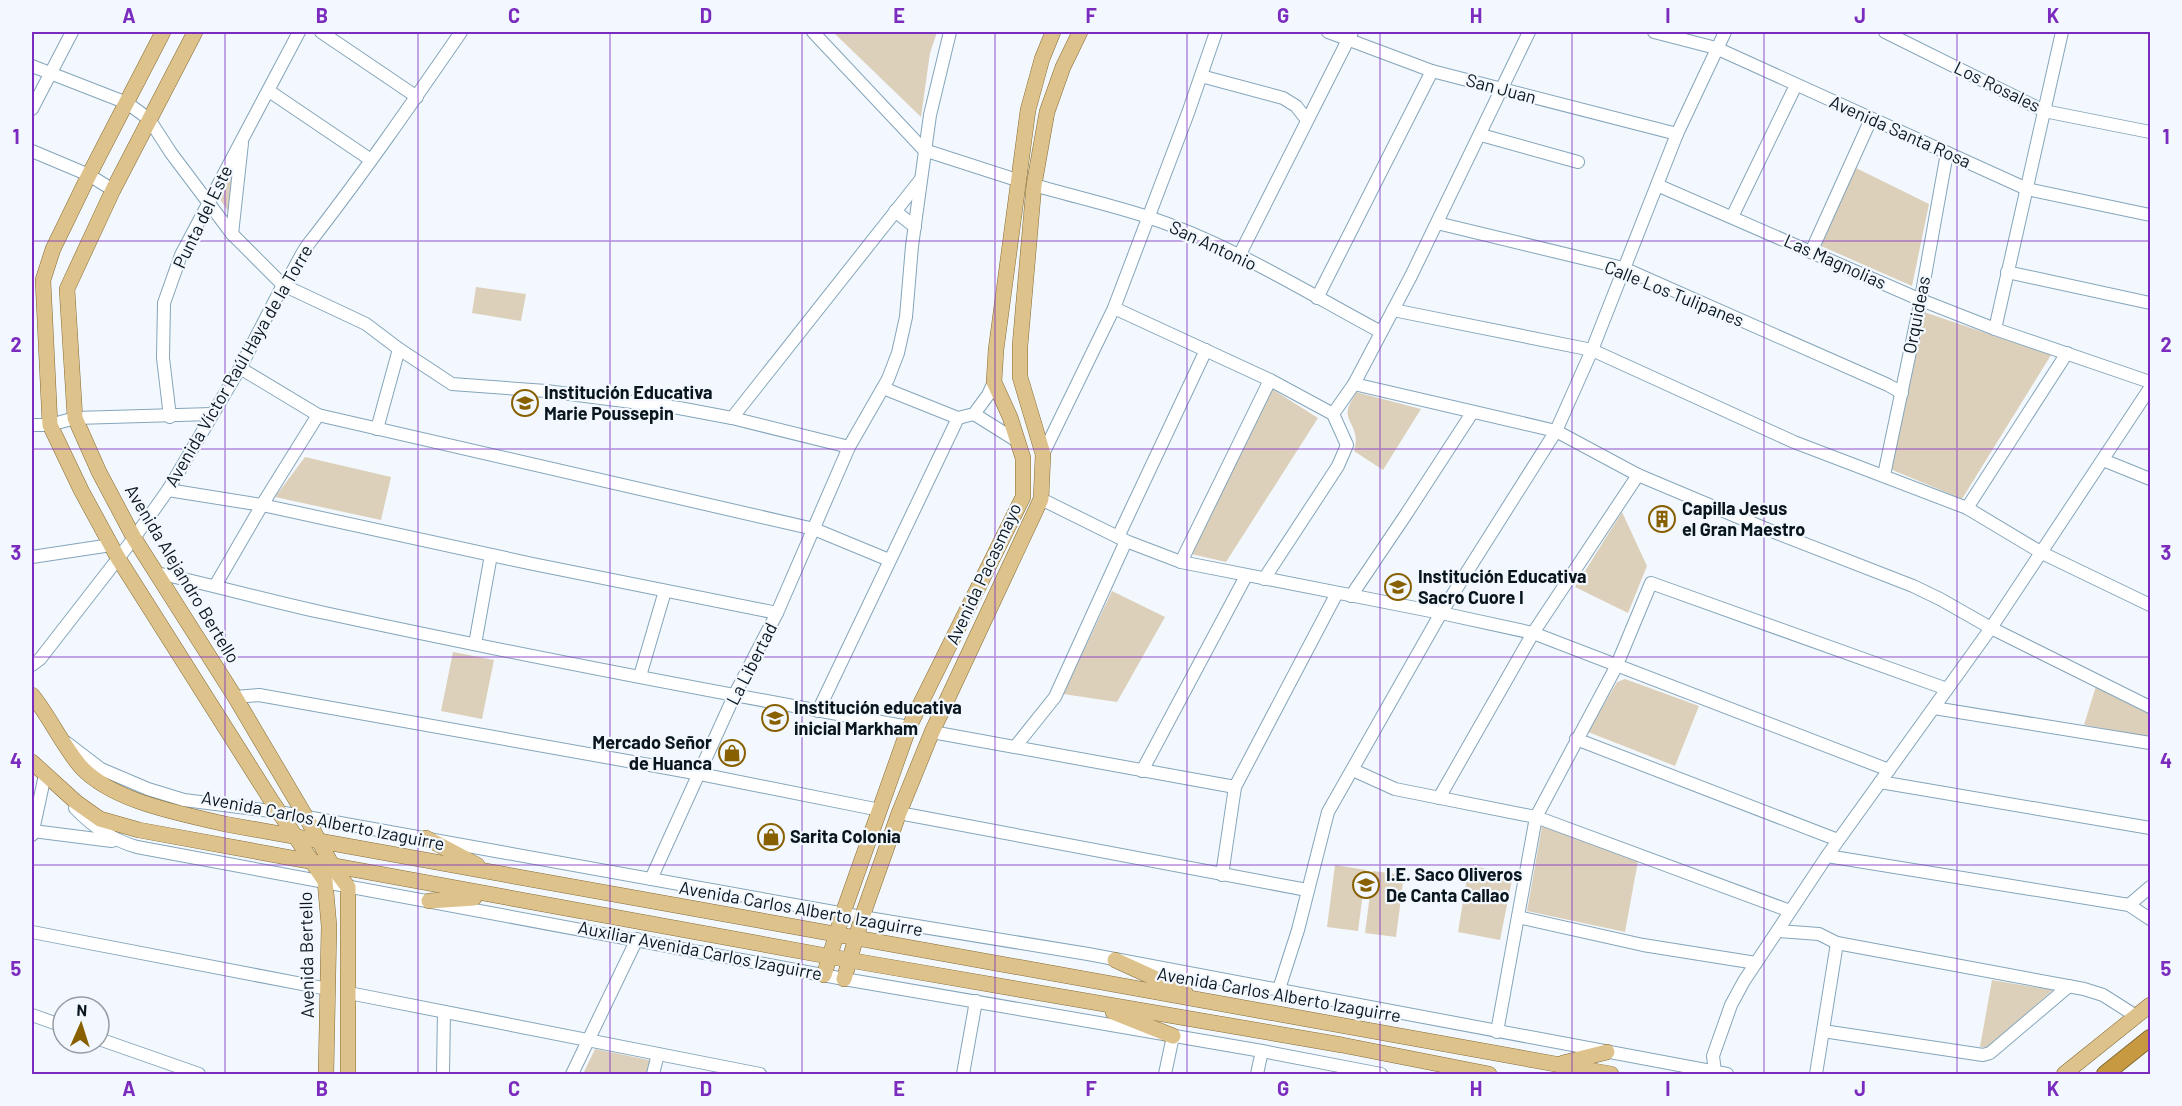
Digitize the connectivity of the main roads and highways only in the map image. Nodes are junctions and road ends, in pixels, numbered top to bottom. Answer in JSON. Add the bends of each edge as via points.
{"nodes":[{"id":1,"x":164,"y":32,"type":"edge"},
{"id":2,"x":195,"y":32,"type":"edge"},
{"id":3,"x":1053,"y":32,"type":"edge"},
{"id":4,"x":1080,"y":32,"type":"edge"},
{"id":5,"x":1006,"y":268,"type":"junction"},
{"id":6,"x":1027,"y":271,"type":"junction"},
{"id":7,"x":997,"y":552,"type":"junction"},
{"id":8,"x":1013,"y":559,"type":"junction"},
{"id":9,"x":32,"y":695,"type":"edge"},
{"id":10,"x":32,"y":762,"type":"edge"},
{"id":11,"x":295,"y":836,"type":"junction"},
{"id":12,"x":426,"y":838,"type":"road end"},
{"id":13,"x":320,"y":842,"type":"junction"},
{"id":14,"x":312,"y":862,"type":"junction"},
{"id":15,"x":333,"y":867,"type":"junction"},
{"id":16,"x":493,"y":873,"type":"junction"},
{"id":17,"x":500,"y":897,"type":"junction"},
{"id":18,"x":429,"y":901,"type":"road end"},
{"id":19,"x":836,"y":935,"type":"junction"},
{"id":20,"x":854,"y":939,"type":"junction"},
{"id":21,"x":830,"y":956,"type":"junction"},
{"id":22,"x":849,"y":960,"type":"junction"},
{"id":23,"x":1115,"y":960,"type":"road end"},
{"id":24,"x":824,"y":975,"type":"road end"},
{"id":25,"x":844,"y":979,"type":"road end"},
{"id":26,"x":1082,"y":1000,"type":"junction"},
{"id":27,"x":1204,"y":1001,"type":"junction"},
{"id":28,"x":2151,"y":1005,"type":"edge"},
{"id":29,"x":1346,"y":1028,"type":"junction"},
{"id":30,"x":1173,"y":1036,"type":"road end"},
{"id":31,"x":2151,"y":1038,"type":"edge"},
{"id":32,"x":1342,"y":1045,"type":"junction"},
{"id":33,"x":1607,"y":1052,"type":"road end"},
{"id":34,"x":1557,"y":1065,"type":"junction"},
{"id":35,"x":326,"y":1074,"type":"edge"},
{"id":36,"x":348,"y":1074,"type":"edge"},
{"id":37,"x":1489,"y":1074,"type":"edge"},
{"id":38,"x":1611,"y":1074,"type":"edge"},
{"id":39,"x":2064,"y":1074,"type":"edge"},
{"id":40,"x":2105,"y":1074,"type":"edge"}],
"edges":[{"from":1,"to":11,"type":"main road","name":"Avenida Bertello","via":[[89,175],[53,249],[43,280],[51,424],[114,551]]},
{"from":2,"to":13,"type":"main road","name":"Avenida Alejandro Bertello","via":[[112,190],[68,289],[75,418],[134,538],[235,697]]},
{"from":3,"to":5,"type":"main road","via":[[1028,110]]},
{"from":4,"to":6,"type":"main road","name":"Avenida Pacasmayo","via":[[1047,112],[1034,185]]},
{"from":5,"to":6,"type":"main road"},
{"from":5,"to":7,"type":"main road","name":"Avenida Pacasmayo","via":[[994,382],[1023,458],[1023,497]]},
{"from":6,"to":8,"type":"main road","name":"Avenida Pacasmayo","via":[[1020,377],[1042,454],[1041,499]]},
{"from":7,"to":8,"type":"main road"},
{"from":7,"to":19,"type":"main road","name":"Avenida Pacasmayo","via":[[909,728]]},
{"from":8,"to":20,"type":"main road","name":"Avenida Pacasmayo","via":[[932,732]]},
{"from":9,"to":11,"type":"main road","name":"Avenida Carlos Alberto Izaguirre","via":[[81,766],[118,794],[225,824]]},
{"from":10,"to":14,"type":"main road","via":[[100,819],[139,830]]},
{"from":11,"to":13,"type":"main road","name":"Avenida Carlos Alberto Izaguirre"},
{"from":11,"to":14,"type":"main road","name":"Avenida Bertello"},
{"from":12,"to":16,"type":"main road"},
{"from":13,"to":15,"type":"main road","name":"Avenida Alejandro Bertello"},
{"from":13,"to":16,"type":"main road","name":"Avenida Carlos Alberto Izaguirre"},
{"from":14,"to":15,"type":"main road"},
{"from":14,"to":35,"type":"main road","name":"Avenida Bertello","via":[[325,881],[329,926]]},
{"from":15,"to":17,"type":"main road"},
{"from":15,"to":36,"type":"main road","name":"Avenida Alejandro Bertello","via":[[348,887]]},
{"from":16,"to":19,"type":"main road","name":"Avenida Carlos Alberto Izaguirre"},
{"from":17,"to":18,"type":"main road"},
{"from":17,"to":21,"type":"main road"},
{"from":19,"to":20,"type":"main road","name":"Avenida Carlos Alberto Izaguirre"},
{"from":19,"to":21,"type":"main road","name":"Avenida Pacasmayo"},
{"from":20,"to":22,"type":"main road","name":"Avenida Pacasmayo"},
{"from":20,"to":27,"type":"main road","name":"Avenida Carlos Alberto Izaguirre"},
{"from":21,"to":22,"type":"main road"},
{"from":21,"to":24,"type":"main road","name":"Avenida Pacasmayo"},
{"from":22,"to":25,"type":"main road","name":"Avenida Pacasmayo"},
{"from":22,"to":26,"type":"main road"},
{"from":23,"to":27,"type":"main road"},
{"from":26,"to":30,"type":"main road"},
{"from":26,"to":32,"type":"main road"},
{"from":27,"to":29,"type":"main road","name":"Avenida Carlos Alberto Izaguirre"},
{"from":28,"to":39,"type":"main road"},
{"from":29,"to":32,"type":"main road"},
{"from":29,"to":34,"type":"main road","name":"Avenida Carlos Alberto Izaguirre"},
{"from":31,"to":40,"type":"highway"},
{"from":32,"to":37,"type":"main road"},
{"from":33,"to":34,"type":"main road"},
{"from":34,"to":38,"type":"main road","name":"Avenida Carlos Alberto Izaguirre"}]}
